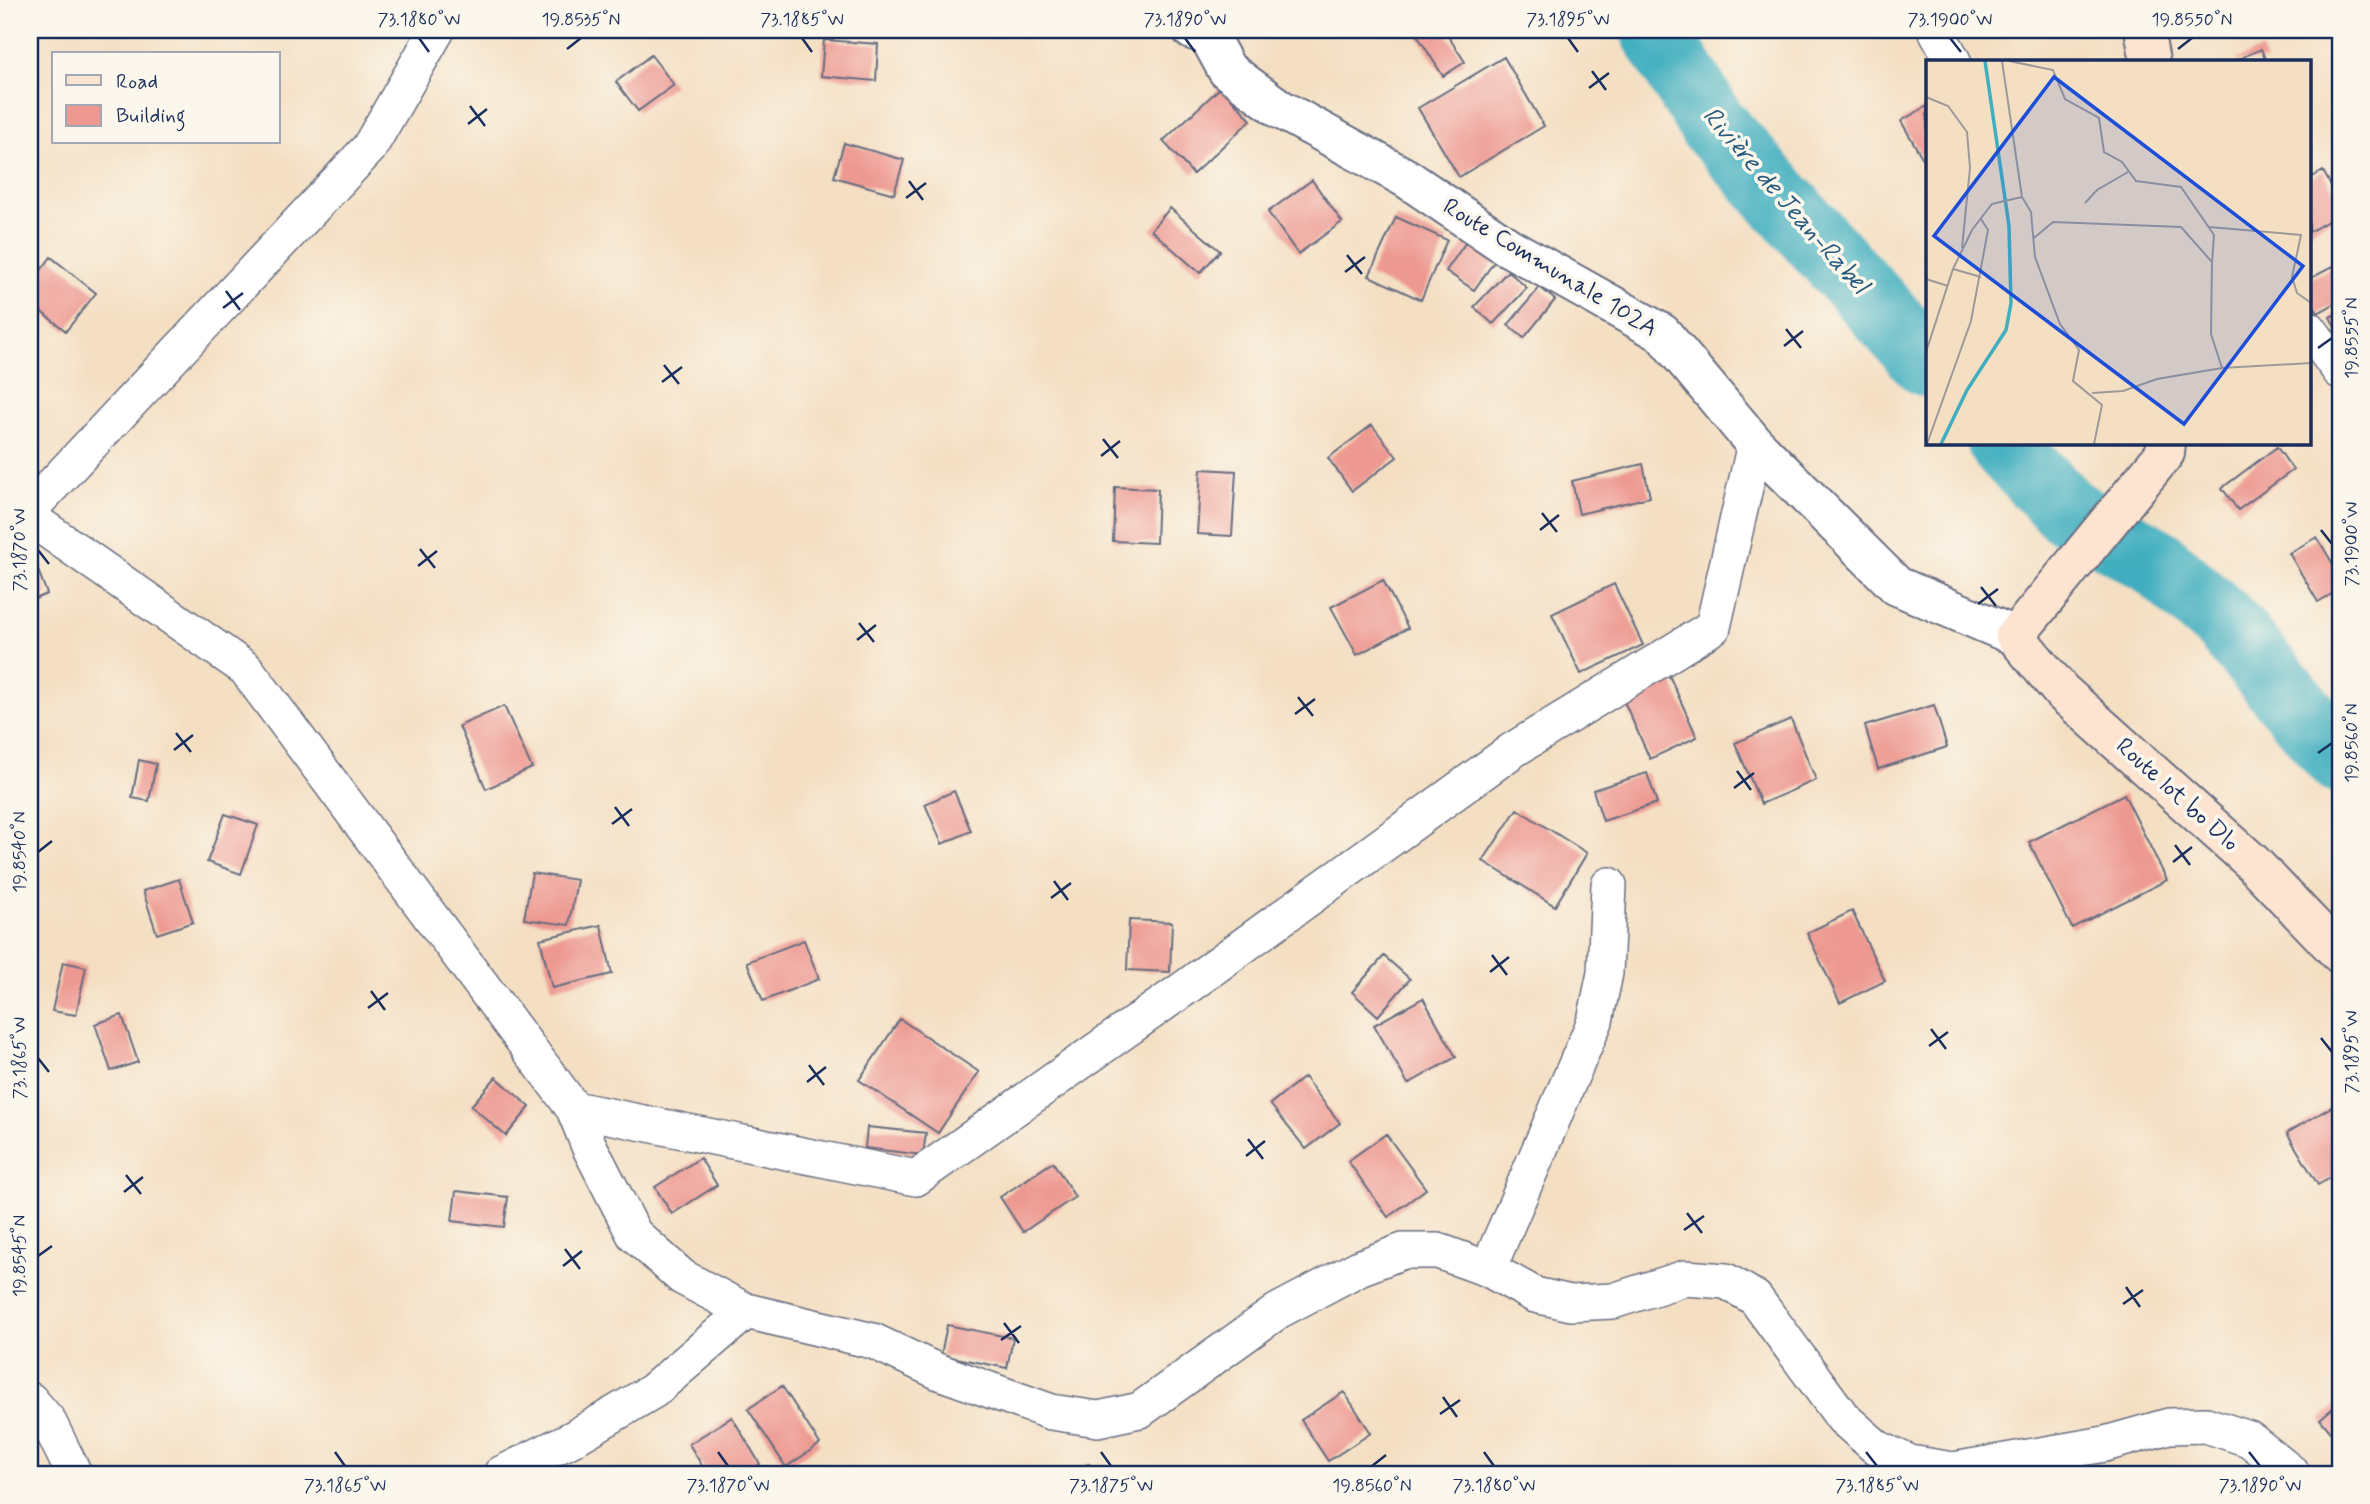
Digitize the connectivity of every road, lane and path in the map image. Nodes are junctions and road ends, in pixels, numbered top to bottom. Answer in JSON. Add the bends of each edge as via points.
{"nodes":[{"id":1,"x":437,"y":30,"type":"edge"},
{"id":2,"x":1192,"y":30,"type":"edge"},
{"id":3,"x":1936,"y":30,"type":"edge"},
{"id":4,"x":1952,"y":60,"type":"edge"},
{"id":5,"x":2310,"y":330,"type":"edge"},
{"id":6,"x":2340,"y":371,"type":"edge"},
{"id":7,"x":1755,"y":444,"type":"junction"},
{"id":8,"x":2166,"y":448,"type":"edge"},
{"id":9,"x":30,"y":509,"type":"edge"},
{"id":10,"x":30,"y":518,"type":"edge"},
{"id":11,"x":2020,"y":630,"type":"junction"},
{"id":12,"x":1609,"y":885,"type":"dead end"},
{"id":13,"x":2340,"y":954,"type":"edge"},
{"id":14,"x":574,"y":1109,"type":"junction"},
{"id":15,"x":1488,"y":1269,"type":"junction"},
{"id":16,"x":746,"y":1311,"type":"junction"},
{"id":17,"x":30,"y":1399,"type":"edge"},
{"id":18,"x":75,"y":1474,"type":"edge"},
{"id":19,"x":501,"y":1474,"type":"edge"},
{"id":20,"x":2293,"y":1474,"type":"edge"}],
"edges":[{"from":1,"to":9,"type":"street","via":[[369,148]]},
{"from":2,"to":7,"type":"street","name":"Route Communale 102A","via":[[1208,36],[1227,70],[1280,109],[1406,178],[1508,247],[1662,333]]},
{"from":3,"to":4,"type":"street"},
{"from":5,"to":6,"type":"street"},
{"from":7,"to":11,"type":"street","name":"Route Communale 102A","via":[[1897,586]]},
{"from":7,"to":14,"type":"street","via":[[1713,627],[1513,750],[916,1178]]},
{"from":8,"to":11,"type":"main road"},
{"from":10,"to":14,"type":"street","via":[[246,669]]},
{"from":11,"to":13,"type":"main road","name":"Route lot bo Dlo","via":[[2061,691],[2252,862]]},
{"from":12,"to":15,"type":"street","via":[[1605,973],[1595,1021]]},
{"from":14,"to":16,"type":"street","via":[[634,1234],[682,1277]]},
{"from":15,"to":16,"type":"street","via":[[1438,1251],[1403,1251],[1359,1268],[1278,1311],[1140,1410],[1098,1419],[1051,1412],[937,1371],[873,1341]]},
{"from":15,"to":20,"type":"street","via":[[1535,1295],[1571,1303],[1614,1301],[1685,1278],[1726,1282],[1755,1298],[1843,1418],[1877,1448],[1910,1463],[1953,1470],[2105,1444],[2169,1426],[2206,1425],[2249,1439]]},
{"from":16,"to":19,"type":"street","via":[[653,1391]]},
{"from":17,"to":18,"type":"street","via":[[48,1421]]}]}
